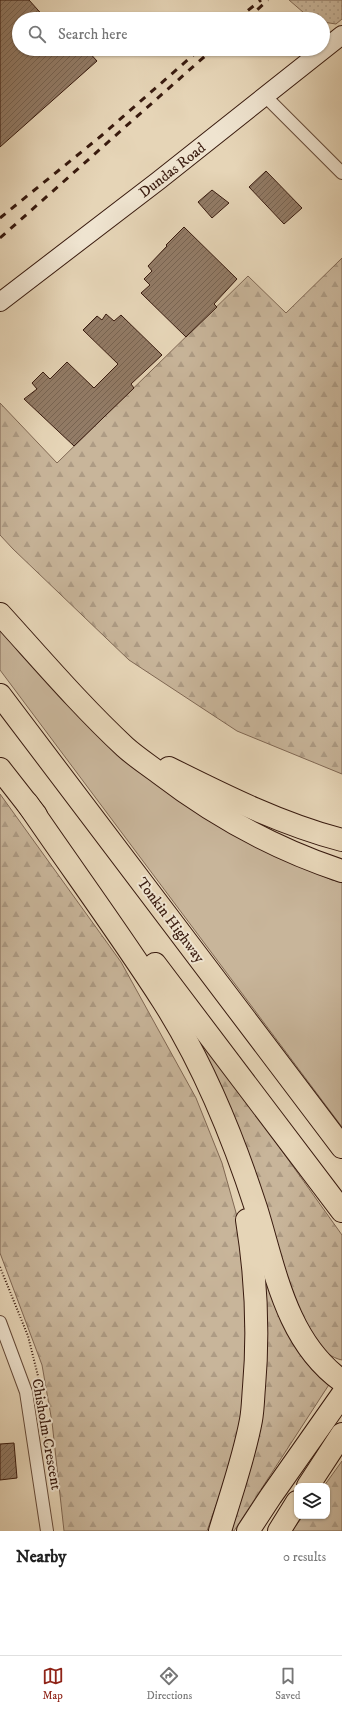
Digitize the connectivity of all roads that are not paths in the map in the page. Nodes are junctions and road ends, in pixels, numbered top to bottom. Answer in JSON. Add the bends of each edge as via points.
{"nodes":[{"id":1,"x":342,"y":35,"type":"edge"},
{"id":2,"x":330,"y":44,"type":"edge"},
{"id":3,"x":315,"y":56,"type":"edge"},
{"id":4,"x":264,"y":96,"type":"junction"},
{"id":5,"x":342,"y":173,"type":"edge"},
{"id":6,"x":0,"y":302,"type":"edge"},
{"id":7,"x":0,"y":614,"type":"edge"},
{"id":8,"x":0,"y":695,"type":"edge"},
{"id":9,"x":126,"y":748,"type":"junction"},
{"id":10,"x":0,"y":769,"type":"edge"},
{"id":11,"x":27,"y":803,"type":"junction"},
{"id":12,"x":342,"y":840,"type":"edge"},
{"id":13,"x":342,"y":872,"type":"edge"},
{"id":14,"x":210,"y":1090,"type":"junction"},
{"id":15,"x":342,"y":1146,"type":"edge"},
{"id":16,"x":342,"y":1210,"type":"edge"},
{"id":17,"x":0,"y":1322,"type":"edge"},
{"id":18,"x":342,"y":1381,"type":"edge"},
{"id":19,"x":342,"y":1395,"type":"edge"},
{"id":20,"x":339,"y":1441,"type":"edge"},
{"id":21,"x":310,"y":1483,"type":"edge"},
{"id":22,"x":294,"y":1507,"type":"edge"},
{"id":23,"x":47,"y":1531,"type":"edge"},
{"id":24,"x":220,"y":1531,"type":"edge"},
{"id":25,"x":248,"y":1531,"type":"edge"},
{"id":26,"x":279,"y":1531,"type":"edge"}],
"edges":[{"from":1,"to":2,"type":"main road","name":"Dundas Road"},
{"from":3,"to":4,"type":"main road","name":"Dundas Road"},
{"from":4,"to":5,"type":"street"},
{"from":4,"to":6,"type":"main road","name":"Dundas Road"},
{"from":7,"to":9,"type":"highway","via":[[76,699]]},
{"from":8,"to":15,"type":"highway","name":"Tonkin Highway"},
{"from":9,"to":12,"type":"highway","via":[[255,810],[314,833]]},
{"from":9,"to":13,"type":"highway","via":[[189,796],[238,827],[288,851]]},
{"from":10,"to":11,"type":"highway"},
{"from":11,"to":14,"type":"highway","via":[[164,1002]]},
{"from":11,"to":16,"type":"highway","via":[[148,956]]},
{"from":14,"to":18,"type":"highway","via":[[234,1146],[287,1310],[312,1351]]},
{"from":14,"to":24,"type":"highway","via":[[230,1152],[245,1212],[253,1256],[257,1302],[256,1362],[251,1419]]},
{"from":17,"to":23,"type":"street","name":"Chisholm Crescent","via":[[26,1392]]},
{"from":19,"to":25,"type":"highway"},
{"from":20,"to":21,"type":"highway"},
{"from":22,"to":26,"type":"highway"}]}
